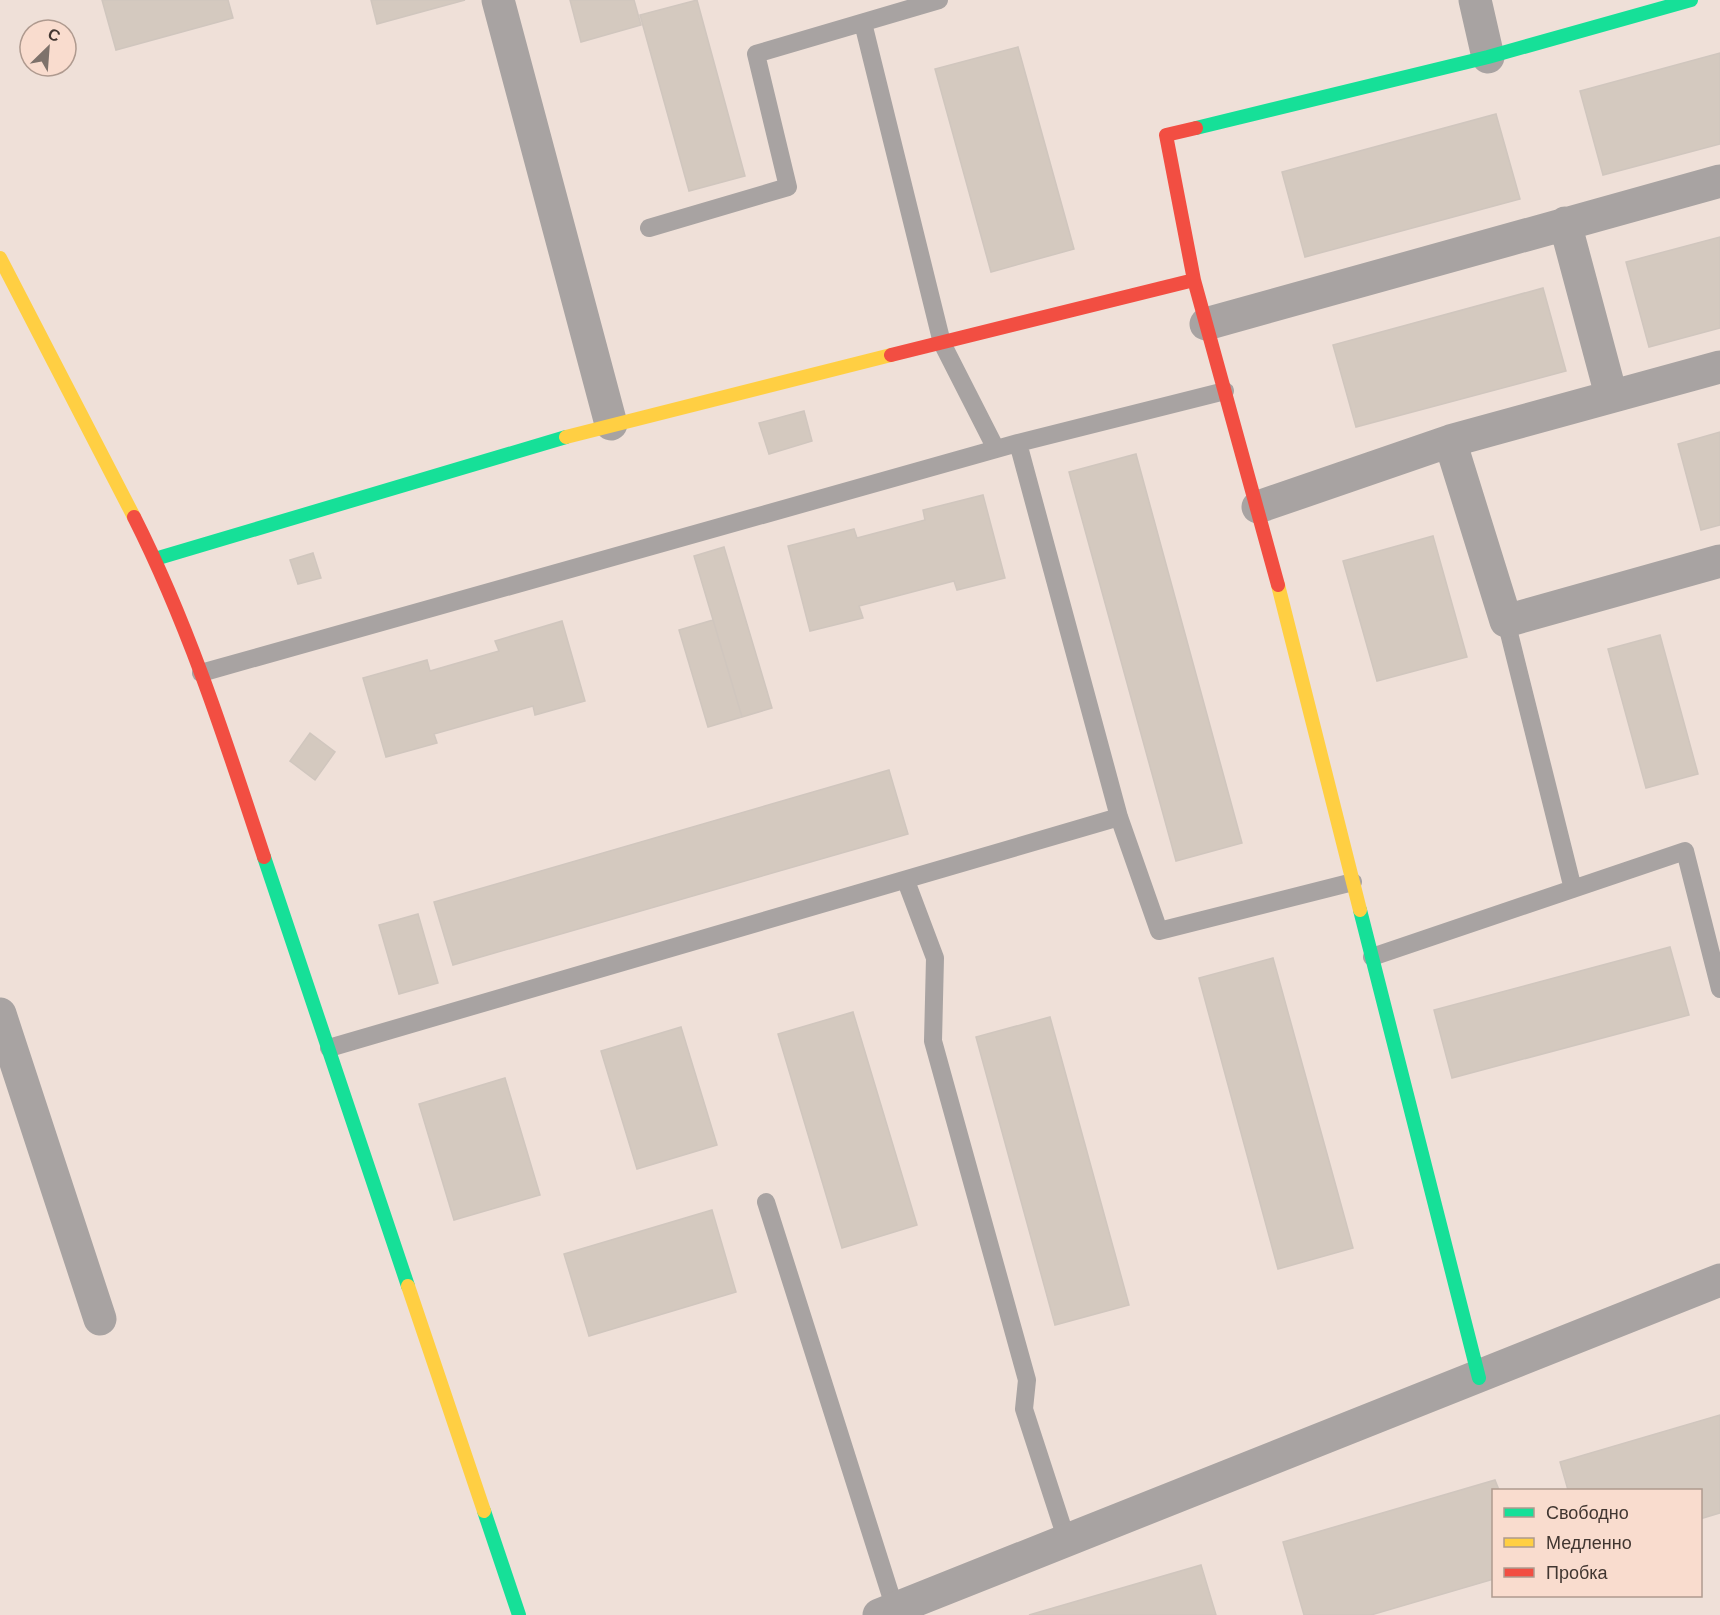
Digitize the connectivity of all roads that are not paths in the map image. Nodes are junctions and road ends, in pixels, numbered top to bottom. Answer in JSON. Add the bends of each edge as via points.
{"nodes":[{"id":1,"x":498,"y":0,"type":"edge"},
{"id":2,"x":939,"y":0,"type":"edge"},
{"id":3,"x":1475,"y":0,"type":"edge"},
{"id":4,"x":1691,"y":0,"type":"edge"},
{"id":5,"x":863,"y":23,"type":"junction"},
{"id":6,"x":1488,"y":57,"type":"junction"},
{"id":7,"x":1720,"y":181,"type":"edge"},
{"id":8,"x":1565,"y":223,"type":"junction"},
{"id":9,"x":650,"y":228,"type":"dead end"},
{"id":10,"x":0,"y":258,"type":"edge"},
{"id":11,"x":1194,"y":280,"type":"junction"},
{"id":12,"x":1206,"y":324,"type":"junction"},
{"id":13,"x":942,"y":343,"type":"junction"},
{"id":14,"x":1720,"y":367,"type":"edge"},
{"id":15,"x":1225,"y":391,"type":"junction"},
{"id":16,"x":1611,"y":395,"type":"junction"},
{"id":17,"x":611,"y":424,"type":"junction"},
{"id":18,"x":1450,"y":441,"type":"junction"},
{"id":19,"x":1018,"y":443,"type":"junction"},
{"id":20,"x":996,"y":449,"type":"junction"},
{"id":21,"x":1258,"y":507,"type":"junction"},
{"id":22,"x":155,"y":559,"type":"junction"},
{"id":23,"x":1720,"y":561,"type":"edge"},
{"id":24,"x":1506,"y":621,"type":"junction"},
{"id":25,"x":201,"y":673,"type":"junction"},
{"id":26,"x":1119,"y":817,"type":"junction"},
{"id":27,"x":906,"y":881,"type":"junction"},
{"id":28,"x":1353,"y":882,"type":"junction"},
{"id":29,"x":1573,"y":889,"type":"junction"},
{"id":30,"x":1372,"y":957,"type":"junction"},
{"id":31,"x":1720,"y":988,"type":"edge"},
{"id":32,"x":0,"y":1014,"type":"edge"},
{"id":33,"x":329,"y":1048,"type":"junction"},
{"id":34,"x":766,"y":1202,"type":"dead end"},
{"id":35,"x":1720,"y":1280,"type":"edge"},
{"id":36,"x":100,"y":1319,"type":"dead end"},
{"id":37,"x":1479,"y":1378,"type":"junction"},
{"id":38,"x":1067,"y":1540,"type":"junction"},
{"id":39,"x":887,"y":1612,"type":"edge"},
{"id":40,"x":519,"y":1615,"type":"edge"}],
"edges":[{"from":1,"to":17,"type":"street"},
{"from":2,"to":5,"type":"lane"},
{"from":3,"to":6,"type":"street"},
{"from":4,"to":6,"type":"street"},
{"from":5,"to":9,"type":"lane","via":[[756,54],[788,187]]},
{"from":5,"to":13,"type":"lane"},
{"from":6,"to":11,"type":"street","via":[[1166,135]]},
{"from":7,"to":8,"type":"street"},
{"from":8,"to":12,"type":"street"},
{"from":8,"to":16,"type":"street"},
{"from":10,"to":22,"type":"street"},
{"from":11,"to":12,"type":"street"},
{"from":11,"to":13,"type":"street"},
{"from":12,"to":15,"type":"street"},
{"from":13,"to":17,"type":"street"},
{"from":13,"to":20,"type":"lane"},
{"from":14,"to":16,"type":"street"},
{"from":15,"to":19,"type":"lane"},
{"from":15,"to":21,"type":"street"},
{"from":16,"to":18,"type":"street"},
{"from":17,"to":22,"type":"street"},
{"from":18,"to":21,"type":"street"},
{"from":18,"to":24,"type":"street"},
{"from":19,"to":20,"type":"lane"},
{"from":19,"to":26,"type":"lane"},
{"from":20,"to":25,"type":"lane"},
{"from":21,"to":28,"type":"street"},
{"from":22,"to":25,"type":"street"},
{"from":23,"to":24,"type":"street"},
{"from":24,"to":29,"type":"lane"},
{"from":25,"to":33,"type":"street"},
{"from":26,"to":27,"type":"lane"},
{"from":26,"to":28,"type":"lane","via":[[1159,931]]},
{"from":27,"to":33,"type":"lane"},
{"from":27,"to":38,"type":"lane","via":[[935,958],[933,1041],[1027,1380],[1024,1409]]},
{"from":28,"to":30,"type":"street"},
{"from":29,"to":30,"type":"lane"},
{"from":29,"to":31,"type":"lane","via":[[1685,851]]},
{"from":30,"to":37,"type":"street"},
{"from":32,"to":36,"type":"street"},
{"from":33,"to":40,"type":"street"},
{"from":34,"to":39,"type":"lane"},
{"from":35,"to":37,"type":"street"},
{"from":37,"to":38,"type":"street"},
{"from":38,"to":39,"type":"street"}]}
